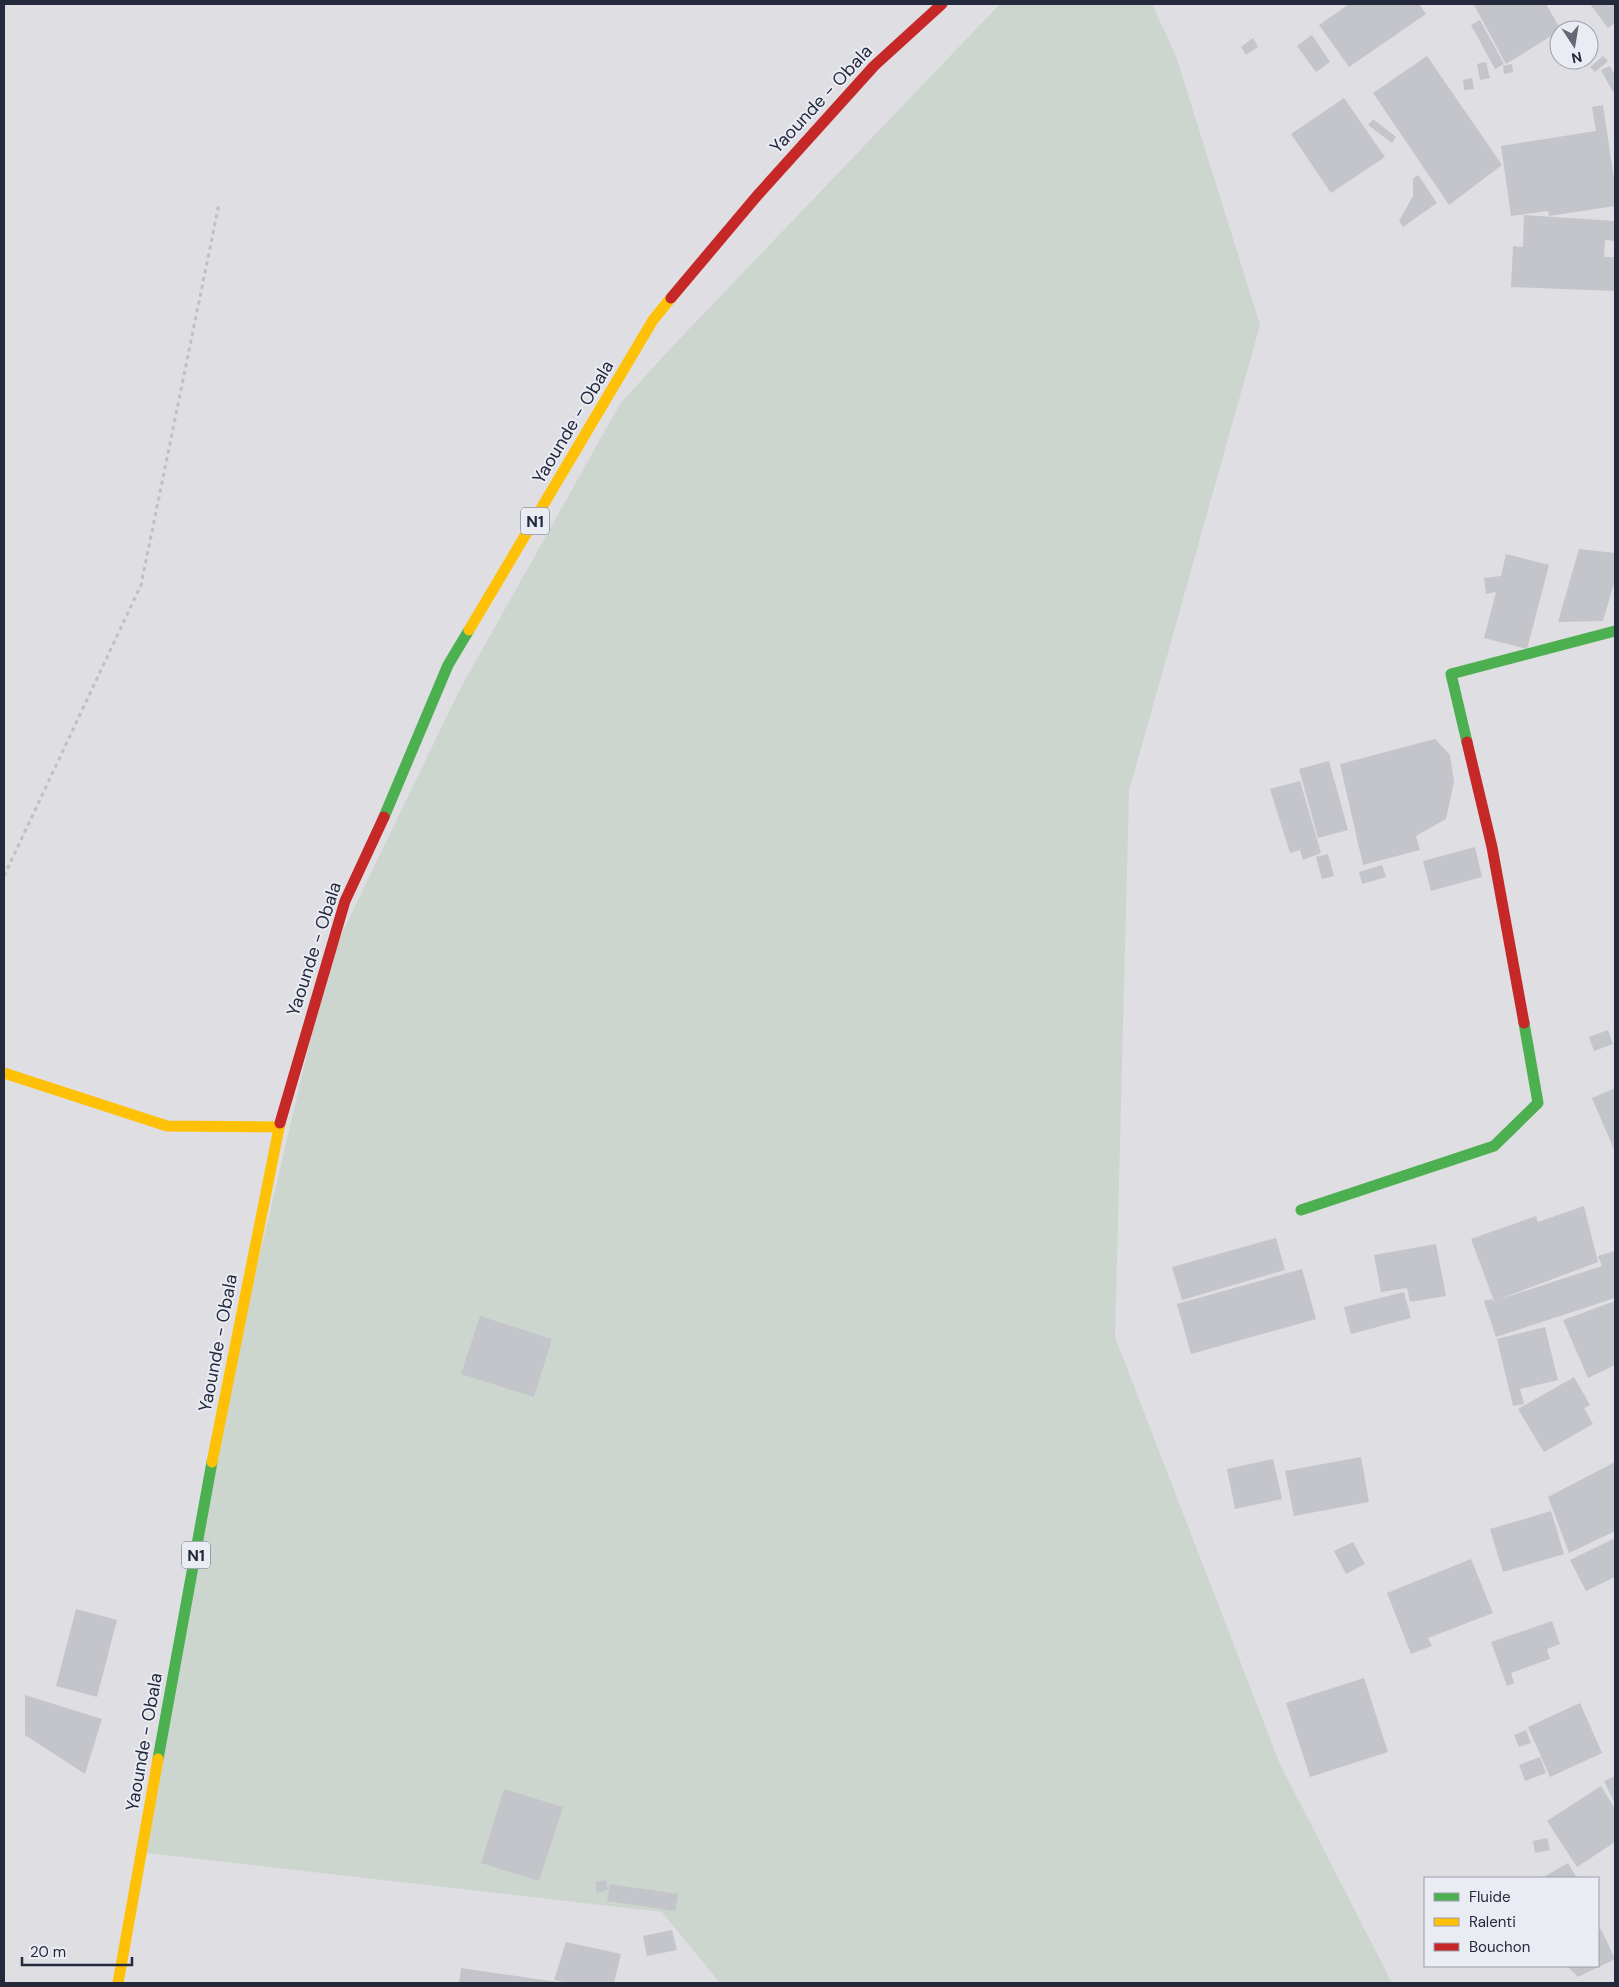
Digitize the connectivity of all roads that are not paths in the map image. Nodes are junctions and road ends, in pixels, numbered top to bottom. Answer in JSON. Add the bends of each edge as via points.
{"nodes":[{"id":1,"x":942,"y":4,"type":"edge"},
{"id":2,"x":1615,"y":631,"type":"edge"},
{"id":3,"x":4,"y":1073,"type":"edge"},
{"id":4,"x":278,"y":1127,"type":"junction"},
{"id":5,"x":1301,"y":1210,"type":"dead end"},
{"id":6,"x":118,"y":1983,"type":"edge"}],
"edges":[{"from":1,"to":4,"type":"main road","name":"Yaounde - Obala","number":"N1","via":[[874,66],[756,197],[654,320],[448,665],[345,900]]},
{"from":2,"to":5,"type":"main road","via":[[1450,674],[1492,847],[1538,1103],[1494,1146]]},
{"from":3,"to":4,"type":"main road","via":[[167,1126]]},
{"from":4,"to":6,"type":"main road","name":"Yaounde - Obala","number":"N1"}]}
